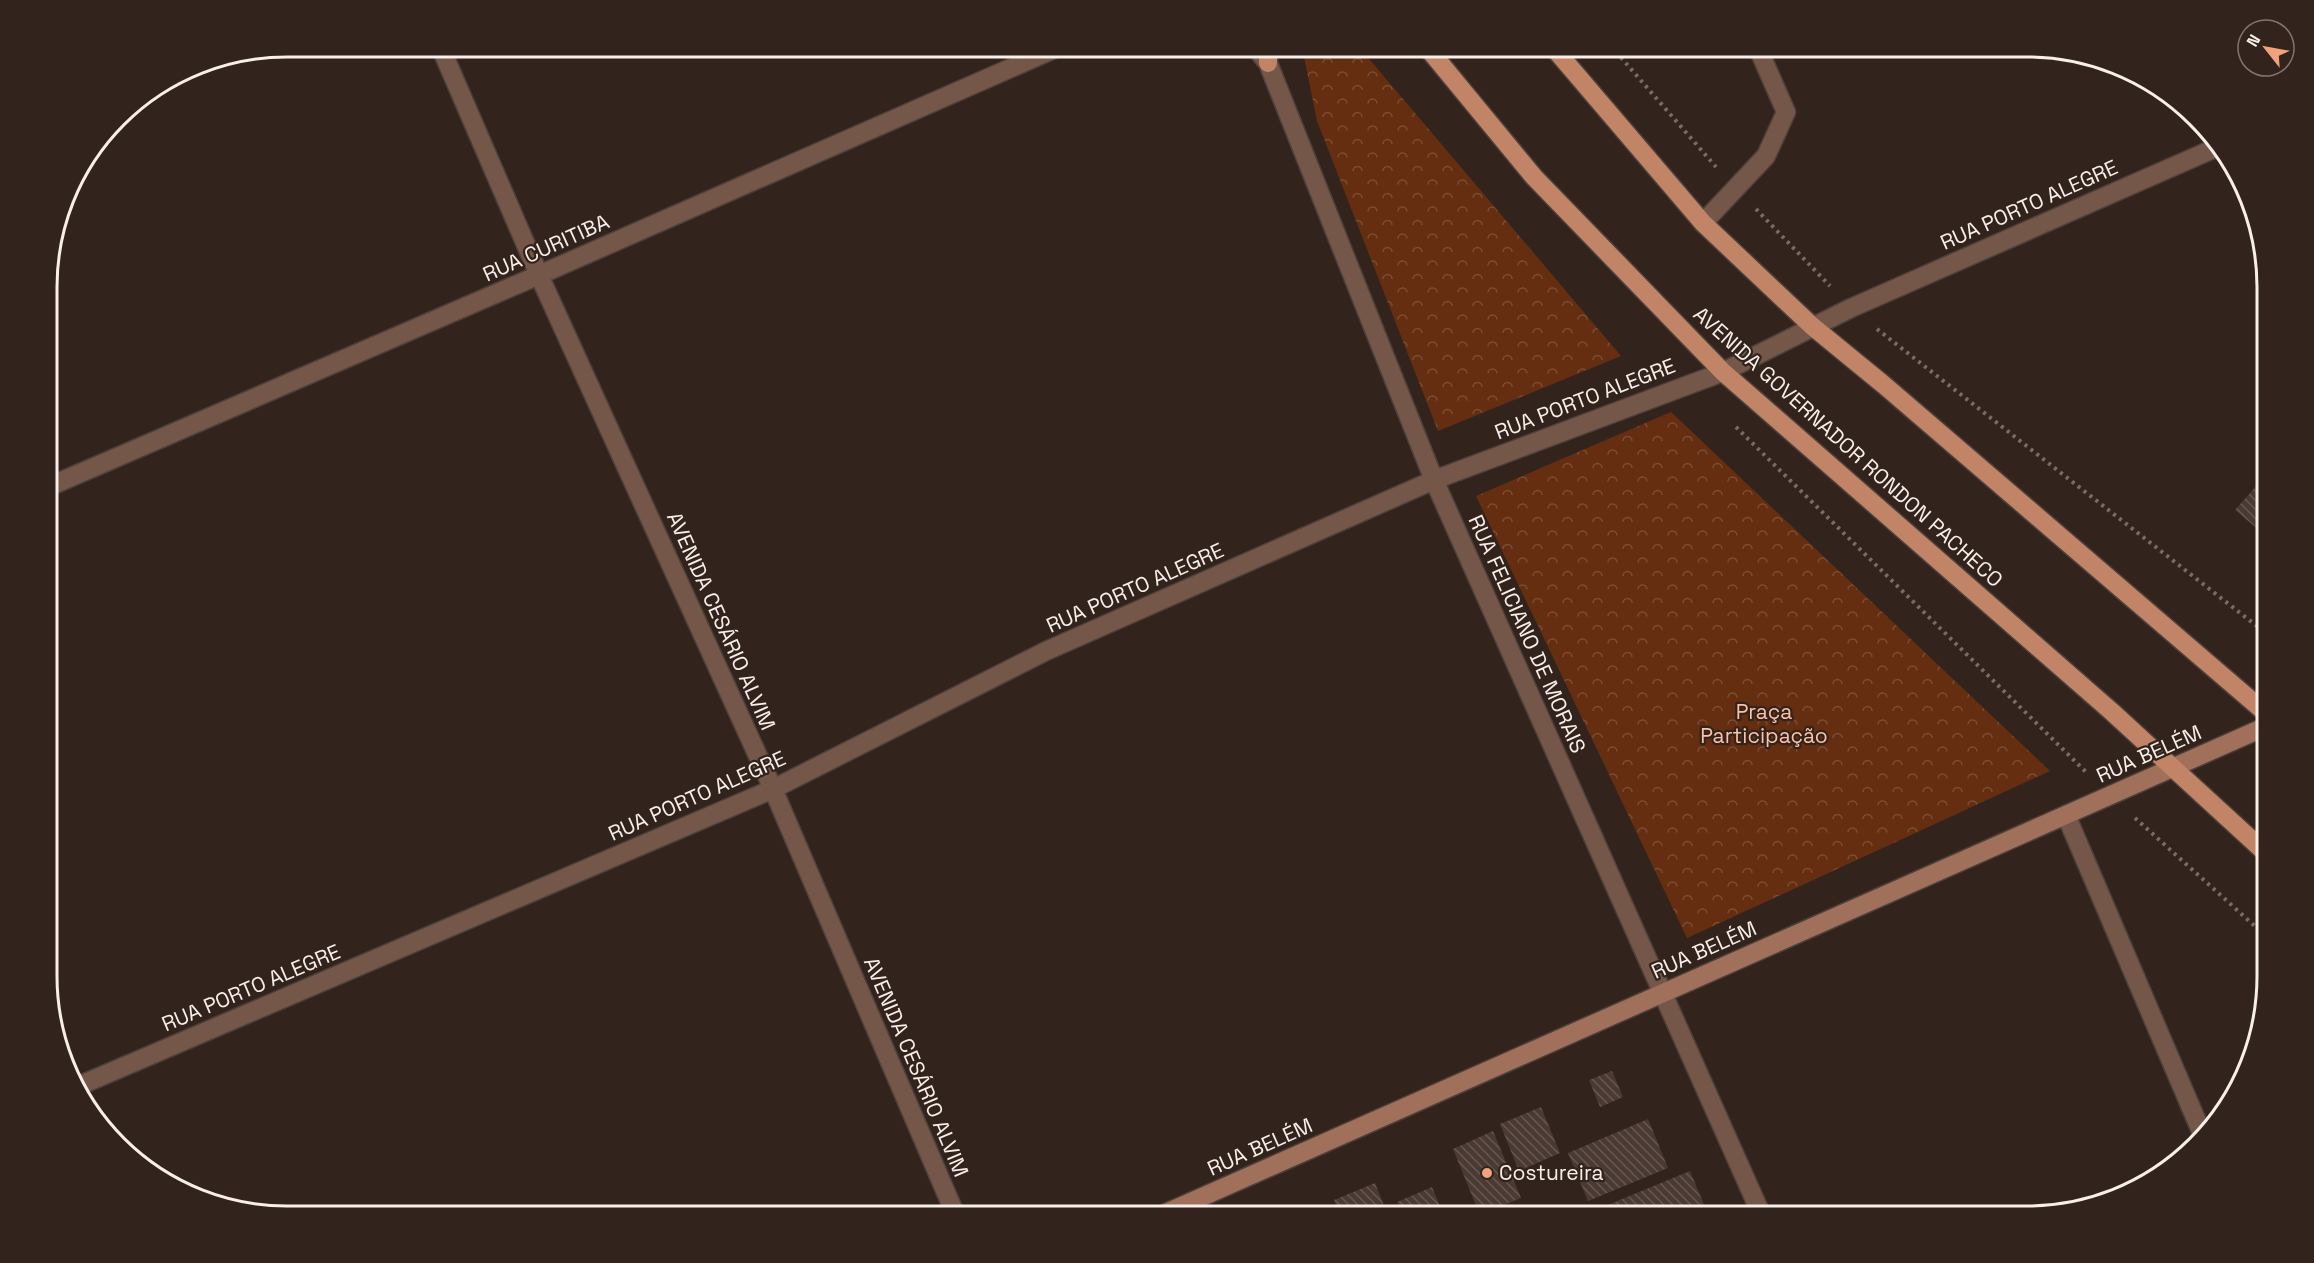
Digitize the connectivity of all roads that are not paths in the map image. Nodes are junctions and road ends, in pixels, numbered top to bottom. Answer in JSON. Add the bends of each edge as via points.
{"nodes":[{"id":1,"x":445,"y":57,"type":"edge"},
{"id":2,"x":1036,"y":57,"type":"edge"},
{"id":3,"x":1269,"y":57,"type":"edge"},
{"id":4,"x":1435,"y":57,"type":"edge"},
{"id":5,"x":1561,"y":57,"type":"edge"},
{"id":6,"x":1762,"y":57,"type":"edge"},
{"id":7,"x":2212,"y":150,"type":"edge"},
{"id":8,"x":1703,"y":223,"type":"junction"},
{"id":9,"x":539,"y":275,"type":"junction"},
{"id":10,"x":1812,"y":326,"type":"junction"},
{"id":11,"x":1723,"y":372,"type":"junction"},
{"id":12,"x":1434,"y":480,"type":"junction"},
{"id":13,"x":57,"y":484,"type":"edge"},
{"id":14,"x":2257,"y":705,"type":"edge"},
{"id":15,"x":2257,"y":730,"type":"edge"},
{"id":16,"x":2172,"y":768,"type":"junction"},
{"id":17,"x":773,"y":789,"type":"junction"},
{"id":18,"x":2066,"y":815,"type":"junction"},
{"id":19,"x":2257,"y":845,"type":"edge"},
{"id":20,"x":1663,"y":993,"type":"junction"},
{"id":21,"x":84,"y":1084,"type":"edge"},
{"id":22,"x":2200,"y":1128,"type":"edge"},
{"id":23,"x":952,"y":1206,"type":"edge"},
{"id":24,"x":1183,"y":1206,"type":"edge"},
{"id":25,"x":1758,"y":1206,"type":"edge"}],
"edges":[{"from":1,"to":9,"type":"street","name":"AVENIDA CESÁRIO ALVIM"},
{"from":2,"to":9,"type":"street","name":"RUA CURITIBA"},
{"from":3,"to":12,"type":"street","name":"RUA FELICIANO DE MORAIS"},
{"from":4,"to":11,"type":"main road","name":"AVENIDA GOVERNADOR RONDON PACHECO","via":[[1534,177]]},
{"from":5,"to":8,"type":"main road"},
{"from":6,"to":8,"type":"street","via":[[1786,112],[1766,156]]},
{"from":7,"to":10,"type":"street","name":"RUA PORTO ALEGRE"},
{"from":8,"to":10,"type":"main road"},
{"from":9,"to":13,"type":"street","name":"RUA CURITIBA"},
{"from":9,"to":17,"type":"street","name":"AVENIDA CESÁRIO ALVIM"},
{"from":10,"to":11,"type":"street","name":"RUA PORTO ALEGRE"},
{"from":10,"to":14,"type":"main road"},
{"from":11,"to":12,"type":"street","name":"RUA PORTO ALEGRE"},
{"from":11,"to":16,"type":"main road","name":"AVENIDA GOVERNADOR RONDON PACHECO"},
{"from":12,"to":17,"type":"street","name":"RUA PORTO ALEGRE","via":[[1046,651]]},
{"from":12,"to":20,"type":"street","name":"RUA FELICIANO DE MORAIS"},
{"from":15,"to":16,"type":"street","name":"RUA BELÉM"},
{"from":16,"to":18,"type":"street","name":"RUA BELÉM"},
{"from":16,"to":19,"type":"main road","name":"AVENIDA GOVERNADOR RONDON PACHECO"},
{"from":17,"to":21,"type":"street","name":"RUA PORTO ALEGRE"},
{"from":17,"to":23,"type":"street","name":"AVENIDA CESÁRIO ALVIM"},
{"from":18,"to":20,"type":"street","name":"RUA BELÉM"},
{"from":18,"to":22,"type":"street"},
{"from":20,"to":24,"type":"street","name":"RUA BELÉM"},
{"from":20,"to":25,"type":"street","name":"RUA FELICIANO DE MORAIS"}]}
